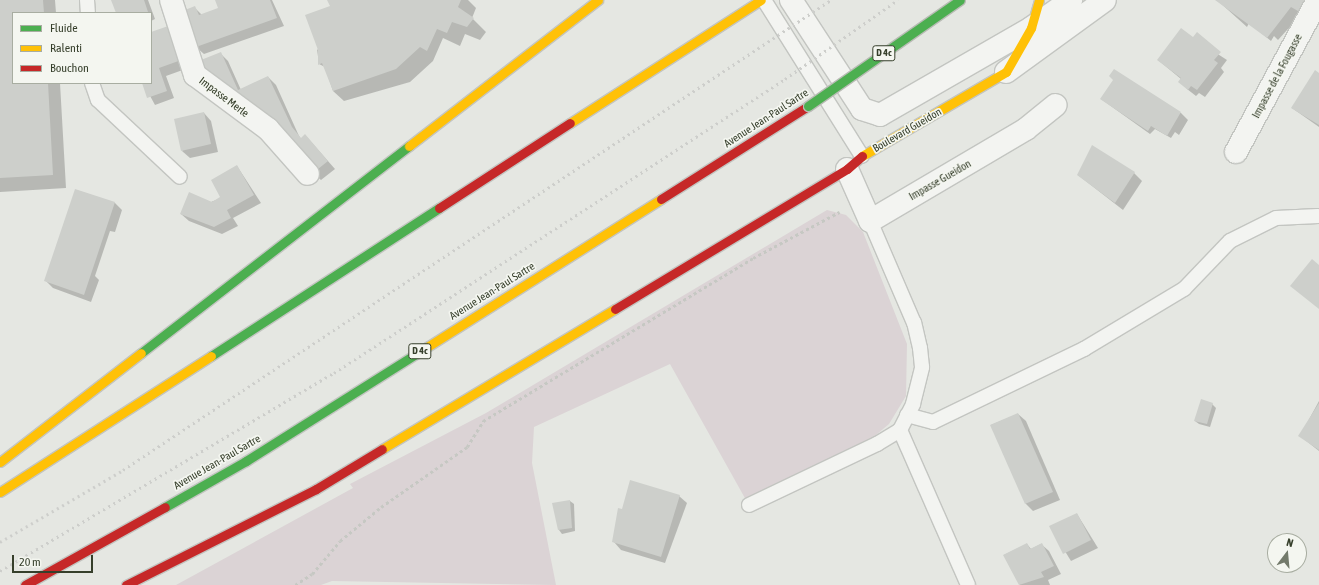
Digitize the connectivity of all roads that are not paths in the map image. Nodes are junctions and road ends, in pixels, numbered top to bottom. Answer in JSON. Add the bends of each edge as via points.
{"nodes":[{"id":1,"x":87,"y":0,"type":"edge"},
{"id":2,"x":171,"y":0,"type":"edge"},
{"id":3,"x":598,"y":0,"type":"edge"},
{"id":4,"x":762,"y":0,"type":"edge"},
{"id":5,"x":791,"y":0,"type":"edge"},
{"id":6,"x":960,"y":0,"type":"edge"},
{"id":7,"x":1039,"y":0,"type":"edge"},
{"id":8,"x":1071,"y":0,"type":"edge"},
{"id":9,"x":1105,"y":0,"type":"edge"},
{"id":10,"x":1318,"y":0,"type":"edge"},
{"id":11,"x":590,"y":3,"type":"edge"},
{"id":12,"x":88,"y":12,"type":"edge"},
{"id":13,"x":1031,"y":28,"type":"junction"},
{"id":14,"x":1006,"y":72,"type":"junction"},
{"id":15,"x":92,"y":84,"type":"edge"},
{"id":16,"x":1056,"y":105,"type":"dead end"},
{"id":17,"x":1236,"y":152,"type":"dead end"},
{"id":18,"x":855,"y":163,"type":"junction"},
{"id":19,"x":308,"y":174,"type":"dead end"},
{"id":20,"x":180,"y":177,"type":"dead end"},
{"id":21,"x":1318,"y":216,"type":"edge"},
{"id":22,"x":870,"y":221,"type":"junction"},
{"id":23,"x":907,"y":415,"type":"junction"},
{"id":24,"x":900,"y":430,"type":"junction"},
{"id":25,"x":0,"y":462,"type":"edge"},
{"id":26,"x":0,"y":492,"type":"edge"},
{"id":27,"x":749,"y":505,"type":"dead end"},
{"id":28,"x":25,"y":585,"type":"edge"},
{"id":29,"x":126,"y":585,"type":"edge"},
{"id":30,"x":968,"y":585,"type":"edge"}],
"edges":[{"from":1,"to":12,"type":"lane"},
{"from":2,"to":19,"type":"street","name":"Impasse Merle","via":[[195,75],[268,129]]},
{"from":3,"to":11,"type":"main road"},
{"from":4,"to":18,"type":"lane","name":"Boulevard Gueidon"},
{"from":4,"to":26,"type":"main road"},
{"from":5,"to":13,"type":"street","via":[[862,110],[880,115]]},
{"from":6,"to":28,"type":"main road","name":"Avenue Jean-Paul Sartre","number":"D 4c","bridge":true,"via":[[808,106],[246,461]]},
{"from":7,"to":13,"type":"main road"},
{"from":8,"to":13,"type":"street"},
{"from":9,"to":14,"type":"street","name":"Boulevard Gueidon"},
{"from":10,"to":17,"type":"street","name":"Impasse de la Fougasse"},
{"from":11,"to":25,"type":"main road"},
{"from":13,"to":14,"type":"main road"},
{"from":14,"to":18,"type":"main road","name":"Boulevard Gueidon"},
{"from":15,"to":20,"type":"lane","via":[[98,100]]},
{"from":16,"to":22,"type":"street","name":"Impasse Gueidon","via":[[1026,129]]},
{"from":18,"to":22,"type":"street"},
{"from":18,"to":29,"type":"main road","via":[[316,489]]},
{"from":21,"to":23,"type":"lane","via":[[1276,218],[1230,241],[1184,289],[1076,353],[933,422]]},
{"from":22,"to":23,"type":"lane","via":[[914,323],[920,348],[918,388]]},
{"from":23,"to":24,"type":"lane"},
{"from":24,"to":27,"type":"lane"},
{"from":24,"to":30,"type":"lane"}]}
